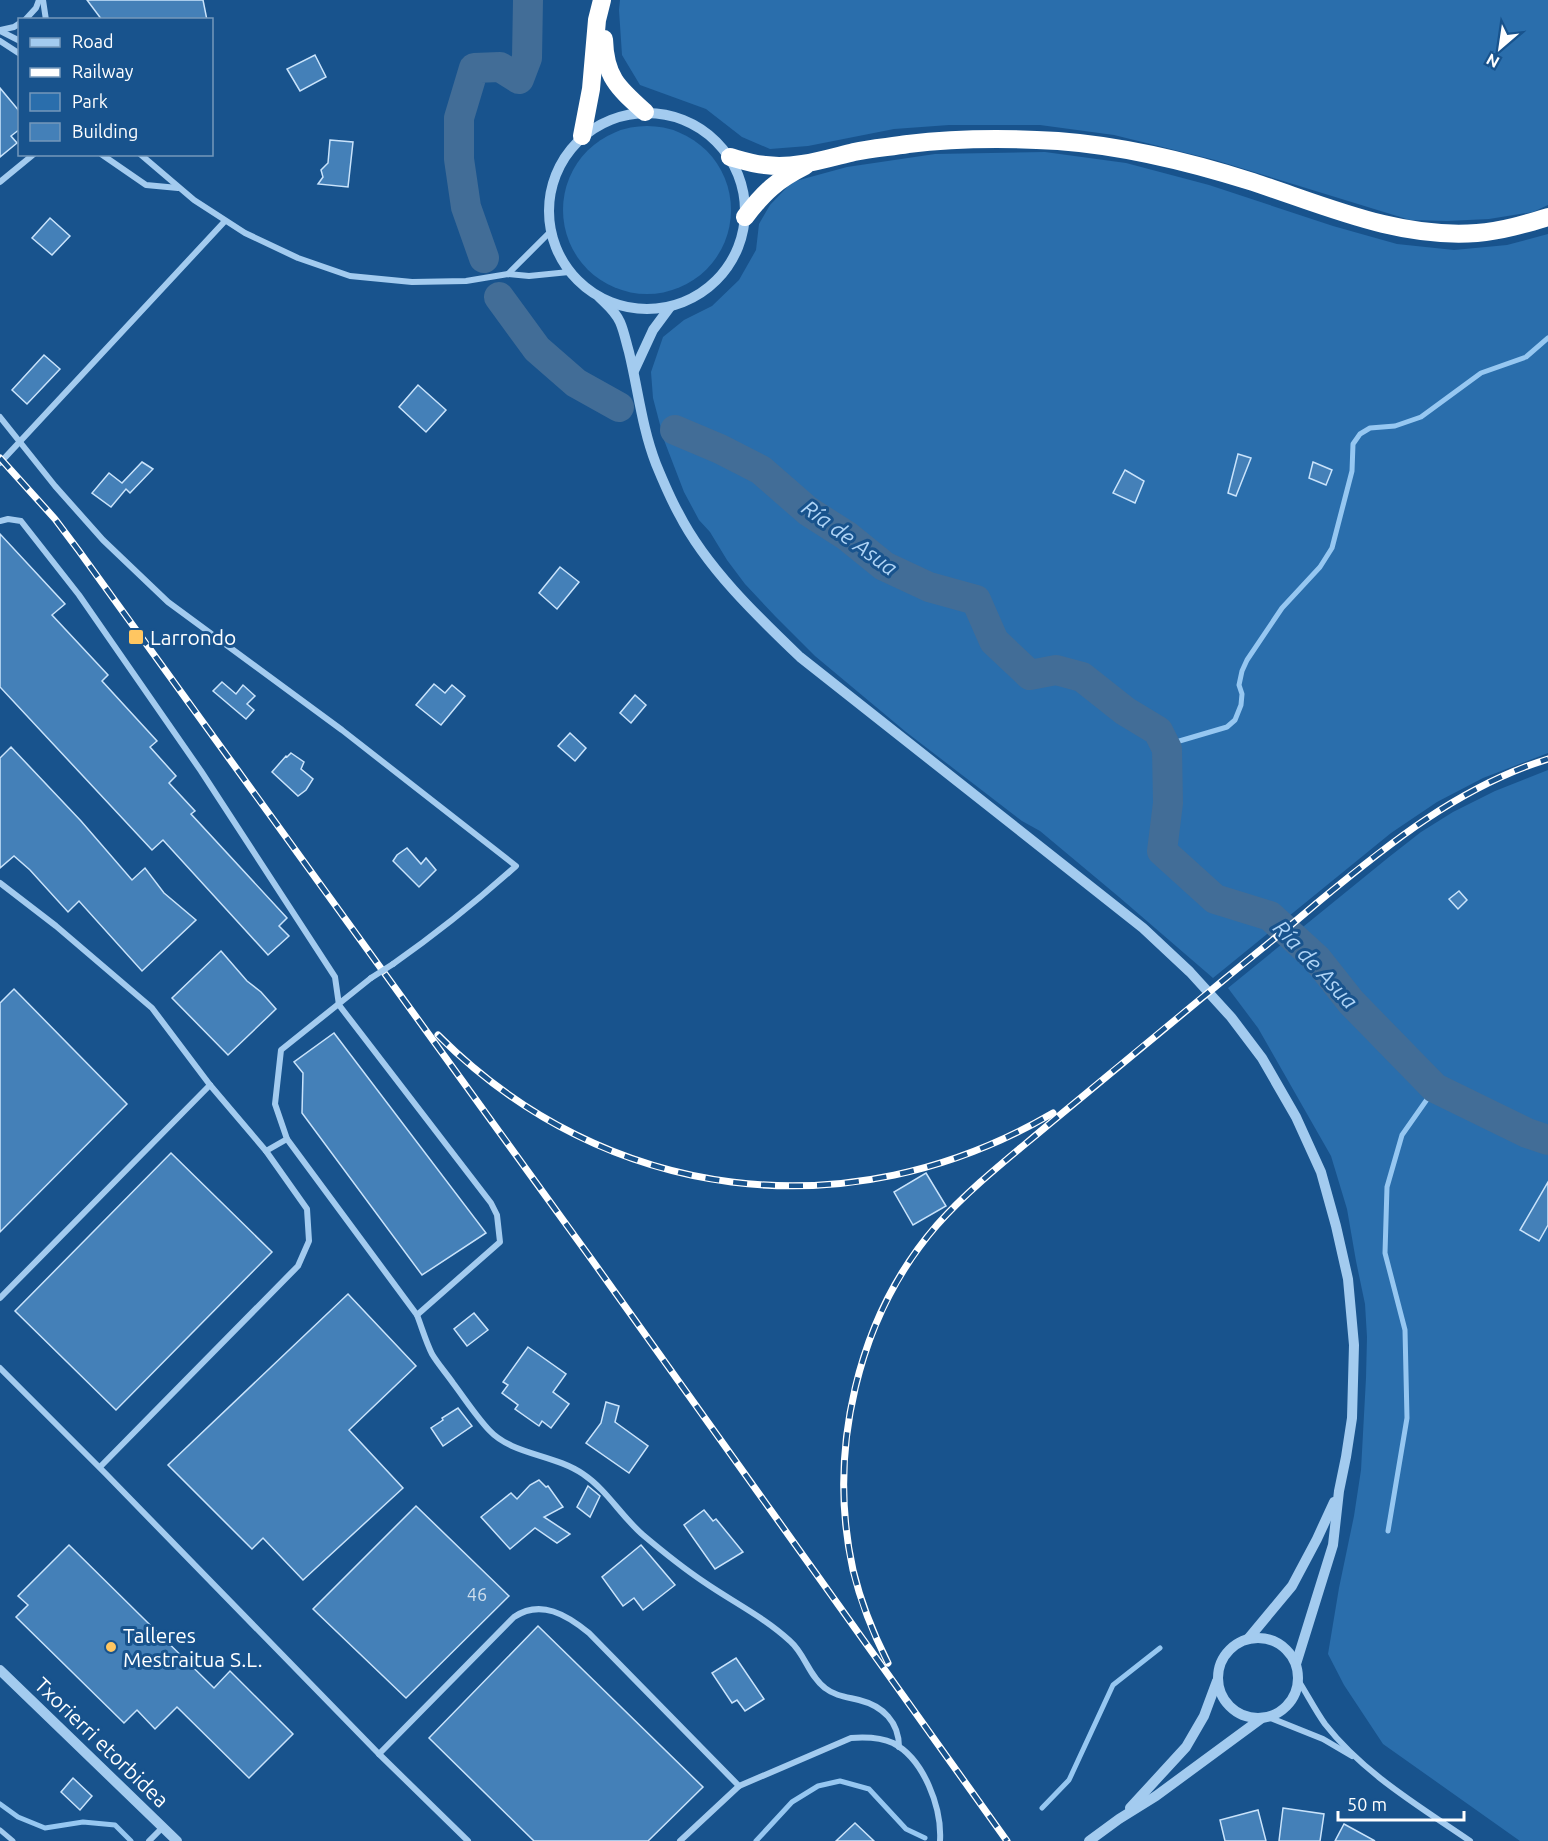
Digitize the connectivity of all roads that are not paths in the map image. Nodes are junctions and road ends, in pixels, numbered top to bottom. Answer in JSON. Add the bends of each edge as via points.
{"nodes":[{"id":1,"x":41,"y":0,"type":"edge"},
{"id":2,"x":602,"y":0,"type":"edge"},
{"id":3,"x":607,"y":0,"type":"edge"},
{"id":4,"x":28,"y":18,"type":"edge"},
{"id":5,"x":46,"y":18,"type":"edge"},
{"id":6,"x":18,"y":24,"type":"edge"},
{"id":7,"x":0,"y":31,"type":"edge"},
{"id":8,"x":18,"y":40,"type":"edge"},
{"id":9,"x":0,"y":41,"type":"edge"},
{"id":10,"x":18,"y":53,"type":"edge"},
{"id":11,"x":645,"y":112,"type":"junction"},
{"id":12,"x":582,"y":136,"type":"junction"},
{"id":13,"x":32,"y":156,"type":"edge"},
{"id":14,"x":104,"y":156,"type":"edge"},
{"id":15,"x":142,"y":156,"type":"edge"},
{"id":16,"x":729,"y":157,"type":"junction"},
{"id":17,"x":809,"y":163,"type":"junction"},
{"id":18,"x":0,"y":182,"type":"edge"},
{"id":19,"x":178,"y":188,"type":"junction"},
{"id":20,"x":746,"y":217,"type":"junction"},
{"id":21,"x":1548,"y":217,"type":"edge"},
{"id":22,"x":225,"y":221,"type":"junction"},
{"id":23,"x":550,"y":232,"type":"junction"},
{"id":24,"x":569,"y":272,"type":"junction"},
{"id":25,"x":508,"y":274,"type":"junction"},
{"id":26,"x":599,"y":297,"type":"junction"},
{"id":27,"x":670,"y":307,"type":"junction"},
{"id":28,"x":634,"y":371,"type":"junction"},
{"id":29,"x":0,"y":417,"type":"edge"},
{"id":30,"x":20,"y":440,"type":"junction"},
{"id":31,"x":0,"y":463,"type":"edge"},
{"id":32,"x":0,"y":521,"type":"edge"},
{"id":33,"x":0,"y":883,"type":"edge"},
{"id":34,"x":339,"y":1005,"type":"junction"},
{"id":35,"x":210,"y":1085,"type":"junction"},
{"id":36,"x":287,"y":1138,"type":"junction"},
{"id":37,"x":266,"y":1151,"type":"junction"},
{"id":38,"x":0,"y":1298,"type":"edge"},
{"id":39,"x":417,"y":1316,"type":"junction"},
{"id":40,"x":0,"y":1368,"type":"edge"},
{"id":41,"x":100,"y":1467,"type":"junction"},
{"id":42,"x":1339,"y":1491,"type":"junction"},
{"id":43,"x":1248,"y":1639,"type":"junction"},
{"id":44,"x":1296,"y":1664,"type":"junction"},
{"id":45,"x":0,"y":1670,"type":"edge"},
{"id":46,"x":1218,"y":1680,"type":"junction"},
{"id":47,"x":1298,"y":1680,"type":"junction"},
{"id":48,"x":1265,"y":1718,"type":"junction"},
{"id":49,"x":899,"y":1747,"type":"junction"},
{"id":50,"x":379,"y":1754,"type":"junction"},
{"id":51,"x":1358,"y":1759,"type":"junction"},
{"id":52,"x":739,"y":1786,"type":"junction"},
{"id":53,"x":1119,"y":1819,"type":"junction"},
{"id":54,"x":163,"y":1827,"type":"junction"},
{"id":55,"x":0,"y":1830,"type":"edge"},
{"id":56,"x":13,"y":1841,"type":"edge"},
{"id":57,"x":149,"y":1841,"type":"edge"},
{"id":58,"x":177,"y":1841,"type":"edge"},
{"id":59,"x":468,"y":1841,"type":"edge"},
{"id":60,"x":681,"y":1841,"type":"edge"},
{"id":61,"x":940,"y":1841,"type":"edge"},
{"id":62,"x":1089,"y":1841,"type":"edge"},
{"id":63,"x":1470,"y":1841,"type":"edge"}],
"edges":[{"from":1,"to":4,"type":"street"},
{"from":1,"to":5,"type":"street"},
{"from":2,"to":12,"type":"highway"},
{"from":3,"to":11,"type":"highway","via":[[606,65],[621,91]]},
{"from":6,"to":7,"type":"street"},
{"from":7,"to":8,"type":"street"},
{"from":9,"to":10,"type":"street"},
{"from":11,"to":12,"type":"street","via":[[600,123]]},
{"from":11,"to":16,"type":"street","via":[[681,118],[700,128]]},
{"from":12,"to":23,"type":"street","via":[[564,156],[553,180],[548,206]]},
{"from":13,"to":18,"type":"street"},
{"from":14,"to":19,"type":"street","via":[[146,185]]},
{"from":15,"to":19,"type":"street"},
{"from":16,"to":17,"type":"highway","via":[[765,165]]},
{"from":16,"to":20,"type":"street","via":[[739,176]]},
{"from":17,"to":20,"type":"highway","via":[[766,191]]},
{"from":17,"to":21,"type":"highway","via":[[858,152],[953,140],[1059,141],[1176,160],[1360,218],[1421,231],[1477,233]]},
{"from":19,"to":22,"type":"street"},
{"from":20,"to":27,"type":"street","via":[[734,257],[722,274],[708,289]]},
{"from":22,"to":25,"type":"street","via":[[298,258],[350,276],[412,282],[466,281]]},
{"from":22,"to":30,"type":"street"},
{"from":23,"to":24,"type":"street"},
{"from":23,"to":25,"type":"street"},
{"from":24,"to":25,"type":"street"},
{"from":24,"to":26,"type":"street"},
{"from":26,"to":27,"type":"street","via":[[646,310]]},
{"from":26,"to":28,"type":"street","via":[[620,322]]},
{"from":27,"to":28,"type":"street","via":[[652,330]]},
{"from":28,"to":42,"type":"street","via":[[655,460],[679,515],[757,617],[800,657],[1143,928],[1190,972],[1262,1058],[1296,1117],[1321,1172],[1347,1278],[1354,1345],[1352,1418]]},
{"from":29,"to":30,"type":"street"},
{"from":30,"to":31,"type":"street"},
{"from":30,"to":34,"type":"street","bridge":true,"via":[[103,540],[168,602],[342,730],[516,866],[432,936]]},
{"from":32,"to":34,"type":"street","via":[[21,521],[80,595],[335,977]]},
{"from":33,"to":35,"type":"street","via":[[152,1008]]},
{"from":34,"to":36,"type":"street","via":[[281,1050],[275,1104]]},
{"from":34,"to":39,"type":"street","via":[[497,1215],[500,1242]]},
{"from":35,"to":37,"type":"street"},
{"from":35,"to":38,"type":"street"},
{"from":36,"to":37,"type":"street"},
{"from":36,"to":39,"type":"street"},
{"from":37,"to":41,"type":"street","via":[[307,1209],[309,1241],[298,1266]]},
{"from":39,"to":49,"type":"street","via":[[432,1353],[491,1432],[519,1449],[550,1457],[584,1474],[642,1533],[704,1582],[777,1628],[795,1645],[826,1689],[862,1701],[889,1716],[899,1737]]},
{"from":40,"to":41,"type":"street"},
{"from":41,"to":50,"type":"street"},
{"from":42,"to":43,"type":"street","via":[[1292,1586]]},
{"from":42,"to":44,"type":"street","via":[[1333,1545]]},
{"from":43,"to":44,"type":"street","via":[[1271,1640],[1282,1646]]},
{"from":43,"to":46,"type":"street","via":[[1222,1659]]},
{"from":44,"to":47,"type":"street"},
{"from":45,"to":54,"type":"street","name":"Txorierri etorbidea"},
{"from":46,"to":48,"type":"street","via":[[1221,1693],[1232,1708],[1249,1717]]},
{"from":46,"to":53,"type":"street","via":[[1186,1747]]},
{"from":47,"to":48,"type":"street","via":[[1289,1704]]},
{"from":47,"to":51,"type":"street","via":[[1325,1724]]},
{"from":48,"to":51,"type":"street","via":[[1323,1739]]},
{"from":48,"to":53,"type":"street"},
{"from":49,"to":52,"type":"street","via":[[870,1737],[851,1738]]},
{"from":49,"to":61,"type":"street","via":[[919,1767],[937,1804]]},
{"from":50,"to":52,"type":"street","via":[[514,1617],[539,1609],[556,1611],[589,1633]]},
{"from":50,"to":59,"type":"street"},
{"from":51,"to":63,"type":"street"},
{"from":52,"to":60,"type":"street"},
{"from":53,"to":62,"type":"street"},
{"from":54,"to":57,"type":"street"},
{"from":54,"to":58,"type":"street","name":"Txorierri etorbidea"},
{"from":55,"to":56,"type":"street"}]}
